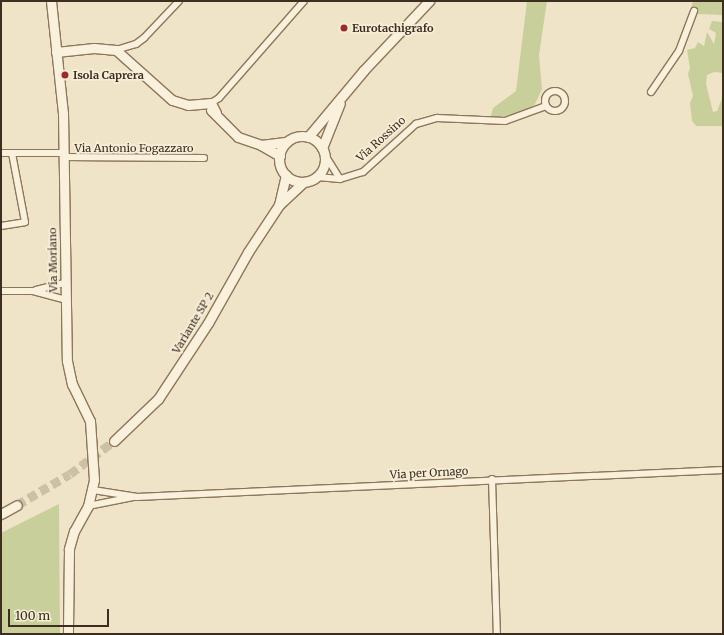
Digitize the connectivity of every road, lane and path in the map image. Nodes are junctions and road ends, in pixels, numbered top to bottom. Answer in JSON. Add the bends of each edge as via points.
{"nodes":[{"id":1,"x":51,"y":1,"type":"edge"},
{"id":2,"x":179,"y":1,"type":"edge"},
{"id":3,"x":304,"y":1,"type":"edge"},
{"id":4,"x":429,"y":1,"type":"edge"},
{"id":5,"x":694,"y":12,"type":"dead end"},
{"id":6,"x":116,"y":50,"type":"junction"},
{"id":7,"x":56,"y":54,"type":"junction"},
{"id":8,"x":651,"y":92,"type":"dead end"},
{"id":9,"x":343,"y":96,"type":"junction"},
{"id":10,"x":210,"y":103,"type":"junction"},
{"id":11,"x":546,"y":106,"type":"dead end"},
{"id":12,"x":308,"y":137,"type":"junction"},
{"id":13,"x":287,"y":142,"type":"junction"},
{"id":14,"x":261,"y":145,"type":"junction"},
{"id":15,"x":324,"y":152,"type":"junction"},
{"id":16,"x":1,"y":153,"type":"edge"},
{"id":17,"x":12,"y":153,"type":"junction"},
{"id":18,"x":64,"y":155,"type":"junction"},
{"id":19,"x":280,"y":156,"type":"junction"},
{"id":20,"x":204,"y":158,"type":"dead end"},
{"id":21,"x":286,"y":175,"type":"junction"},
{"id":22,"x":317,"y":177,"type":"junction"},
{"id":23,"x":340,"y":179,"type":"junction"},
{"id":24,"x":304,"y":182,"type":"junction"},
{"id":25,"x":279,"y":205,"type":"junction"},
{"id":26,"x":1,"y":226,"type":"edge"},
{"id":27,"x":65,"y":283,"type":"junction"},
{"id":28,"x":1,"y":291,"type":"edge"},
{"id":29,"x":33,"y":291,"type":"junction"},
{"id":30,"x":66,"y":300,"type":"junction"},
{"id":31,"x":114,"y":441,"type":"tunnel mouth"},
{"id":32,"x":723,"y":470,"type":"edge"},
{"id":33,"x":492,"y":479,"type":"junction"},
{"id":34,"x":93,"y":490,"type":"junction"},
{"id":35,"x":137,"y":497,"type":"junction"},
{"id":36,"x":17,"y":505,"type":"tunnel mouth"},
{"id":37,"x":86,"y":510,"type":"junction"},
{"id":38,"x":1,"y":514,"type":"edge"},
{"id":39,"x":68,"y":634,"type":"edge"},
{"id":40,"x":497,"y":634,"type":"edge"}],
"edges":[{"from":1,"to":7,"type":"street","name":"Via Moriano"},
{"from":2,"to":6,"type":"street","via":[[144,38],[136,44]]},
{"from":3,"to":10,"type":"street","via":[[219,98]]},
{"from":4,"to":9,"type":"street"},
{"from":5,"to":8,"type":"street","via":[[679,51]]},
{"from":6,"to":7,"type":"street"},
{"from":6,"to":10,"type":"street","via":[[172,100],[188,105]]},
{"from":7,"to":18,"type":"street","name":"Via Moriano","via":[[63,113]]},
{"from":9,"to":12,"type":"street"},
{"from":9,"to":15,"type":"street"},
{"from":10,"to":14,"type":"street","via":[[234,134]]},
{"from":11,"to":23,"type":"street","name":"Via Rossino","via":[[505,121],[437,118],[409,128],[363,172]]},
{"from":12,"to":13,"type":"street","via":[[296,137]]},
{"from":12,"to":15,"type":"street"},
{"from":13,"to":14,"type":"street"},
{"from":13,"to":19,"type":"street"},
{"from":14,"to":19,"type":"street"},
{"from":15,"to":22,"type":"street","via":[[323,169]]},
{"from":15,"to":23,"type":"street"},
{"from":16,"to":17,"type":"street","name":"Via Antonio Fogazzaro"},
{"from":17,"to":18,"type":"street","name":"Via Antonio Fogazzaro"},
{"from":17,"to":26,"type":"street","via":[[25,222]]},
{"from":18,"to":20,"type":"street","name":"Via Antonio Fogazzaro"},
{"from":18,"to":27,"type":"street","name":"Via Moriano"},
{"from":19,"to":21,"type":"street","via":[[281,166]]},
{"from":21,"to":24,"type":"street"},
{"from":21,"to":25,"type":"street","name":"Variante SP 2"},
{"from":22,"to":23,"type":"street","name":"Via Rossino"},
{"from":22,"to":24,"type":"street","name":"Variante SP 2"},
{"from":24,"to":25,"type":"street","name":"Variante SP 2"},
{"from":25,"to":31,"type":"street","name":"Variante SP 2","via":[[248,252],[175,376],[149,409]]},
{"from":27,"to":29,"type":"street"},
{"from":27,"to":30,"type":"street","name":"Via Moriano"},
{"from":28,"to":29,"type":"street"},
{"from":29,"to":30,"type":"street"},
{"from":30,"to":34,"type":"street","name":"Via Moriano","via":[[67,364],[72,384],[91,424]]},
{"from":32,"to":33,"type":"street","name":"Via per Ornago"},
{"from":33,"to":35,"type":"street","name":"Via per Ornago"},
{"from":33,"to":40,"type":"street"},
{"from":34,"to":35,"type":"street","name":"Via per Ornago"},
{"from":34,"to":37,"type":"street","name":"Via Moriano"},
{"from":35,"to":37,"type":"street","name":"Via per Ornago"},
{"from":36,"to":38,"type":"street"},
{"from":37,"to":39,"type":"street","name":"Via Moriano","via":[[72,537],[68,554]]}]}
